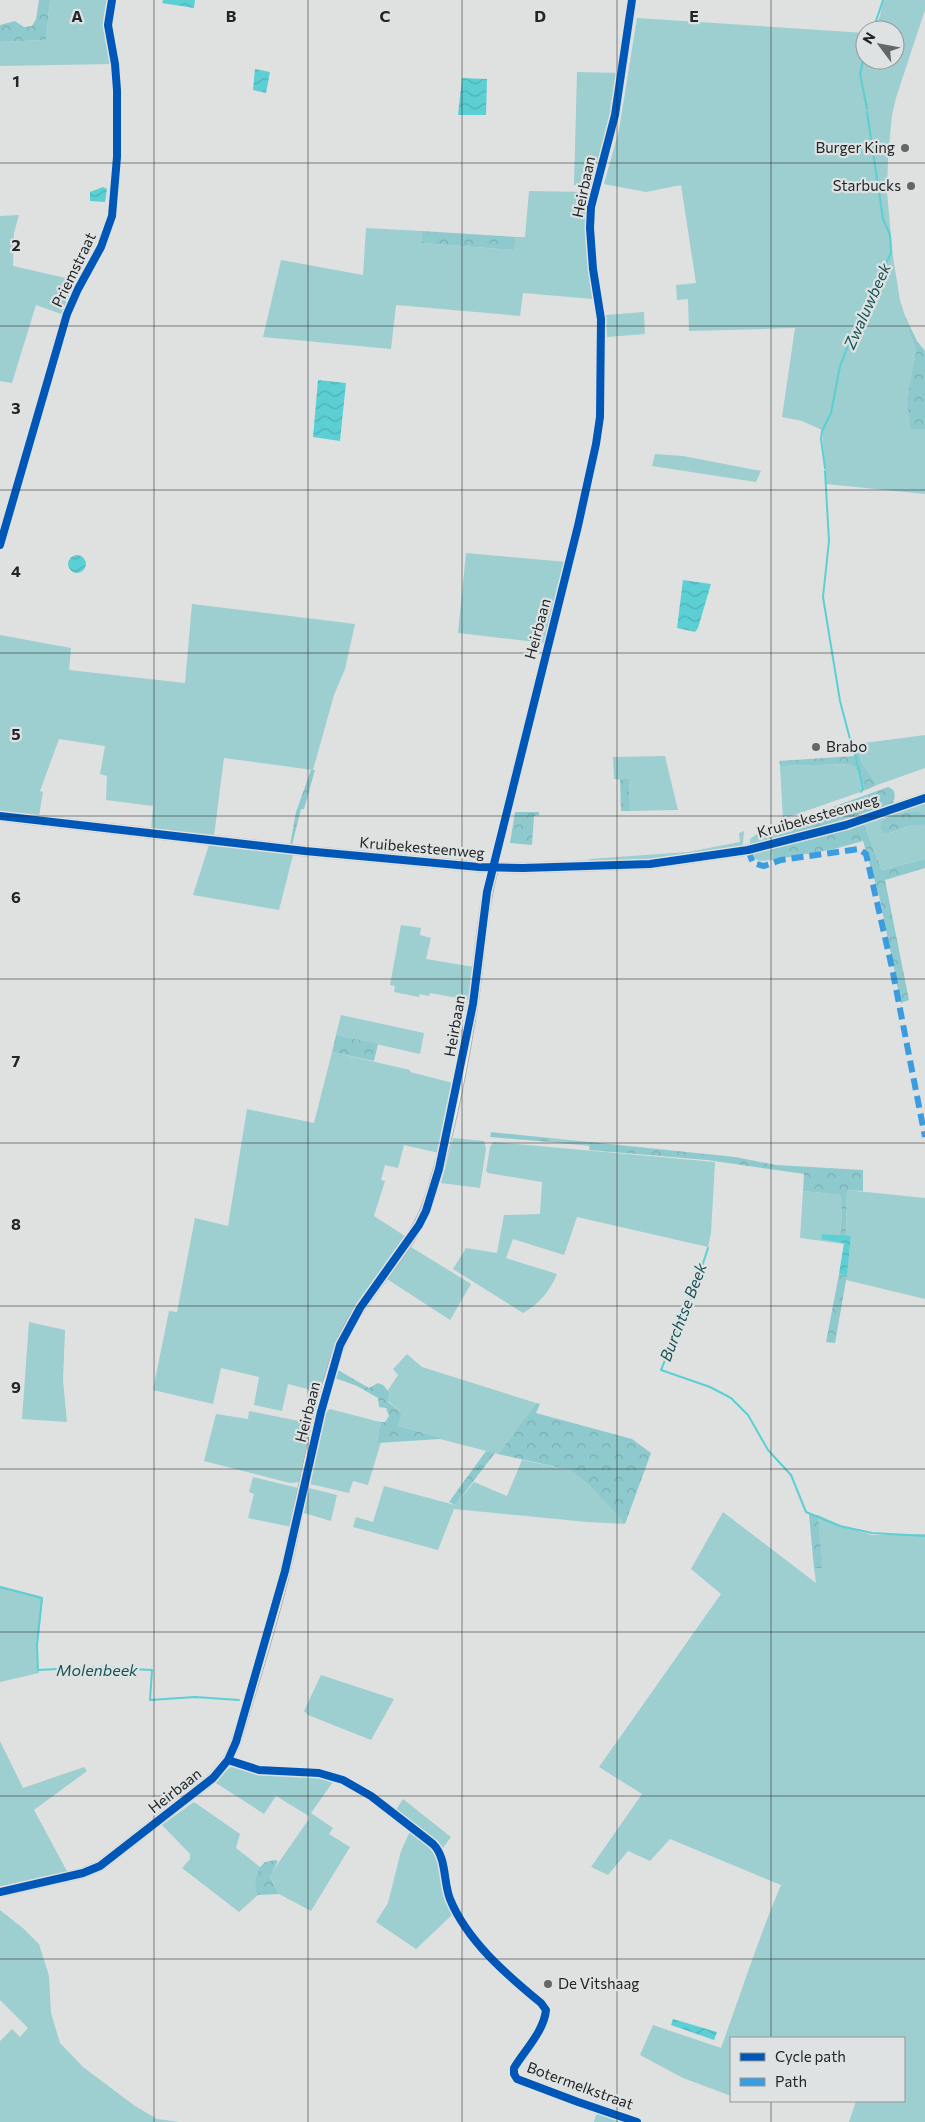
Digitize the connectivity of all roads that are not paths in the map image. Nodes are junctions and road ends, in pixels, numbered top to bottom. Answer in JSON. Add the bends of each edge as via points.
{"nodes":[{"id":1,"x":112,"y":0,"type":"edge"},
{"id":2,"x":632,"y":0,"type":"edge"},
{"id":3,"x":0,"y":545,"type":"edge"},
{"id":4,"x":925,"y":798,"type":"edge"},
{"id":5,"x":0,"y":816,"type":"edge"},
{"id":6,"x":494,"y":867,"type":"junction"},
{"id":7,"x":228,"y":1760,"type":"junction"},
{"id":8,"x":0,"y":1892,"type":"edge"},
{"id":9,"x":637,"y":2122,"type":"edge"}],
"edges":[{"from":1,"to":3,"type":"street","name":"Priemstraat","via":[[108,25],[116,73],[117,149],[112,216],[101,247],[67,314]]},
{"from":2,"to":6,"type":"street","name":"Heirbaan","via":[[615,115],[591,207],[593,269],[601,319],[600,417],[596,444]]},
{"from":4,"to":6,"type":"street","name":"Kruibekesteenweg","via":[[797,839],[700,858],[650,864]]},
{"from":5,"to":6,"type":"street","name":"Kruibekesteenweg","via":[[305,851]]},
{"from":6,"to":7,"type":"street","name":"Heirbaan","via":[[487,892],[470,1024],[436,1178],[419,1225],[360,1308],[340,1345],[321,1412],[285,1571]]},
{"from":7,"to":8,"type":"street","name":"Heirbaan","via":[[214,1778],[100,1866]]},
{"from":7,"to":9,"type":"street","name":"Botermelkstraat","via":[[259,1770],[319,1773],[343,1780],[371,1796],[433,1844],[440,1854],[450,1898],[466,1928],[546,2010],[543,2024],[514,2068],[517,2079]]}]}
